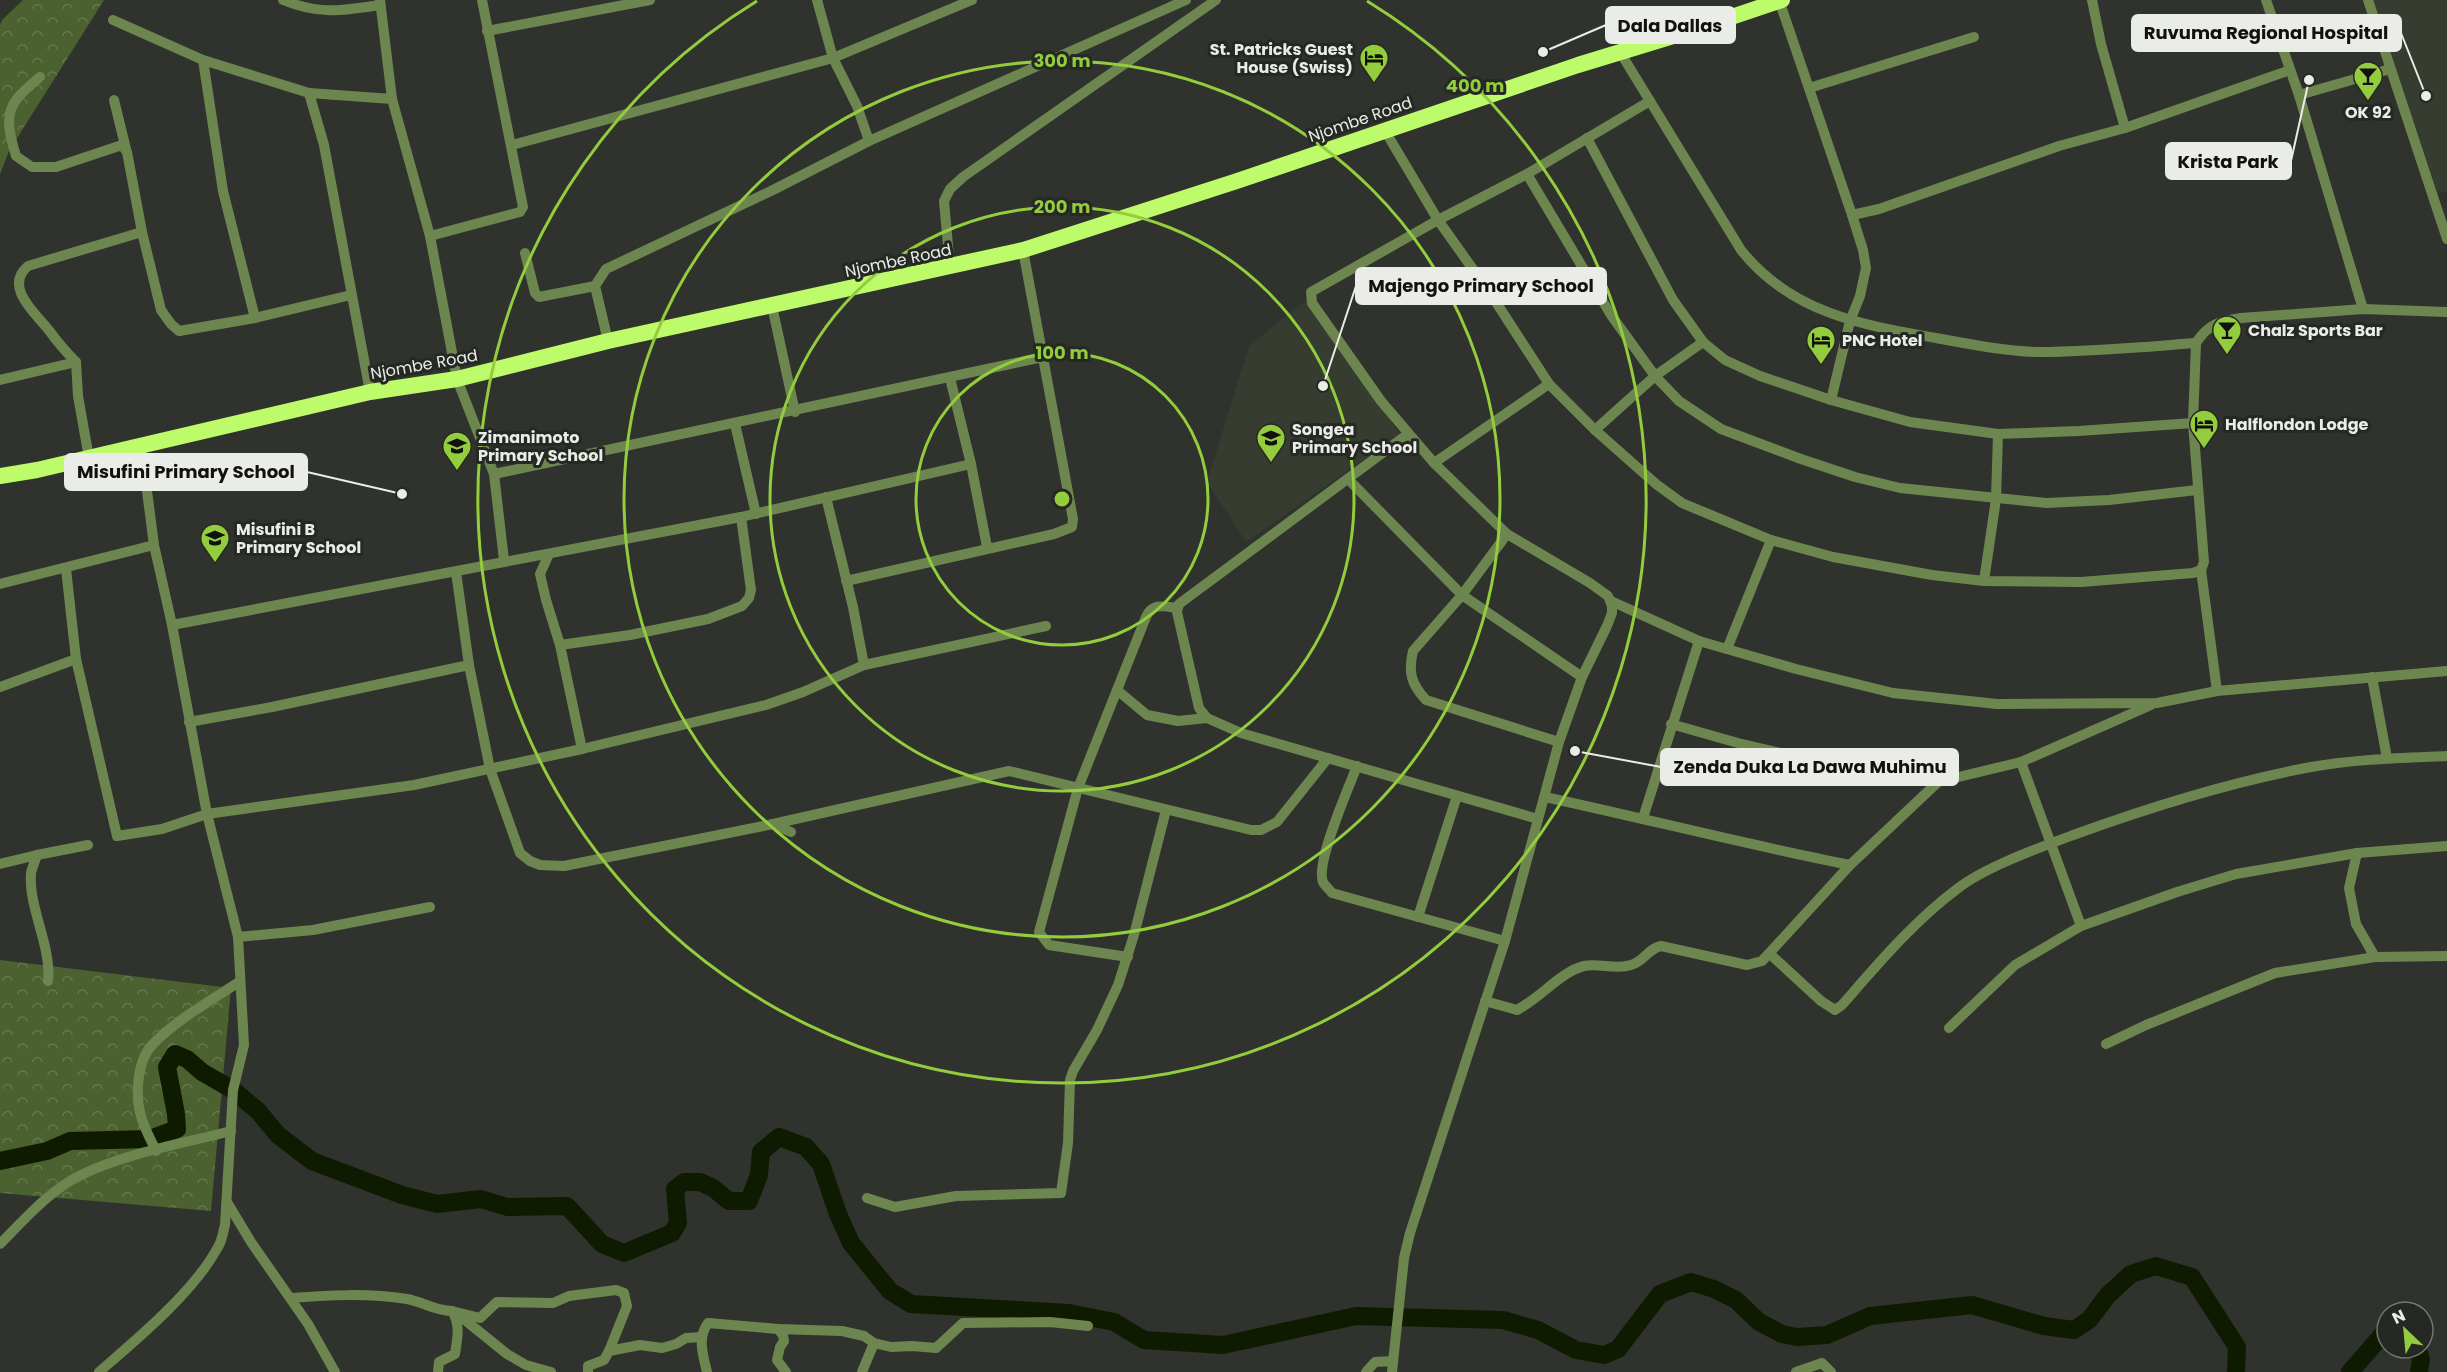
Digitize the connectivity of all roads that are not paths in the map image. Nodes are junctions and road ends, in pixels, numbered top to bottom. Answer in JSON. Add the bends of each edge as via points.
{"nodes":[{"id":1,"x":283,"y":0,"type":"edge"},
{"id":2,"x":482,"y":0,"type":"edge"},
{"id":3,"x":650,"y":0,"type":"edge"},
{"id":4,"x":817,"y":0,"type":"edge"},
{"id":5,"x":972,"y":0,"type":"edge"},
{"id":6,"x":1186,"y":0,"type":"edge"},
{"id":7,"x":1216,"y":0,"type":"edge"},
{"id":8,"x":1780,"y":0,"type":"edge"},
{"id":9,"x":2092,"y":0,"type":"edge"},
{"id":10,"x":2266,"y":0,"type":"edge"},
{"id":11,"x":2368,"y":0,"type":"edge"},
{"id":12,"x":380,"y":3,"type":"edge"},
{"id":13,"x":113,"y":20,"type":"dead end"},
{"id":14,"x":487,"y":31,"type":"junction"},
{"id":15,"x":1974,"y":37,"type":"dead end"},
{"id":16,"x":1620,"y":52,"type":"junction"},
{"id":17,"x":833,"y":58,"type":"junction"},
{"id":18,"x":203,"y":60,"type":"junction"},
{"id":19,"x":2390,"y":69,"type":"junction"},
{"id":20,"x":2290,"y":70,"type":"junction"},
{"id":21,"x":40,"y":77,"type":"dead end"},
{"id":22,"x":1809,"y":88,"type":"junction"},
{"id":23,"x":309,"y":93,"type":"junction"},
{"id":24,"x":2299,"y":95,"type":"junction"},
{"id":25,"x":393,"y":99,"type":"junction"},
{"id":26,"x":114,"y":100,"type":"dead end"},
{"id":27,"x":1650,"y":101,"type":"junction"},
{"id":28,"x":2125,"y":128,"type":"junction"},
{"id":29,"x":1384,"y":129,"type":"junction"},
{"id":30,"x":1587,"y":138,"type":"junction"},
{"id":31,"x":869,"y":141,"type":"junction"},
{"id":32,"x":512,"y":145,"type":"junction"},
{"id":33,"x":127,"y":152,"type":"junction"},
{"id":34,"x":1527,"y":174,"type":"junction"},
{"id":35,"x":1852,"y":215,"type":"junction"},
{"id":36,"x":1438,"y":220,"type":"junction"},
{"id":37,"x":142,"y":232,"type":"junction"},
{"id":38,"x":430,"y":236,"type":"junction"},
{"id":39,"x":2447,"y":239,"type":"edge"},
{"id":40,"x":1023,"y":250,"type":"junction"},
{"id":41,"x":525,"y":253,"type":"dead end"},
{"id":42,"x":950,"y":268,"type":"junction"},
{"id":43,"x":595,"y":286,"type":"junction"},
{"id":44,"x":351,"y":295,"type":"junction"},
{"id":45,"x":772,"y":306,"type":"junction"},
{"id":46,"x":2363,"y":309,"type":"junction"},
{"id":47,"x":2447,"y":312,"type":"edge"},
{"id":48,"x":255,"y":318,"type":"junction"},
{"id":49,"x":1850,"y":321,"type":"junction"},
{"id":50,"x":608,"y":341,"type":"junction"},
{"id":51,"x":1703,"y":342,"type":"junction"},
{"id":52,"x":2196,"y":343,"type":"junction"},
{"id":53,"x":1043,"y":357,"type":"junction"},
{"id":54,"x":76,"y":362,"type":"junction"},
{"id":55,"x":1654,"y":376,"type":"junction"},
{"id":56,"x":950,"y":378,"type":"junction"},
{"id":57,"x":457,"y":379,"type":"junction"},
{"id":58,"x":0,"y":381,"type":"edge"},
{"id":59,"x":1549,"y":384,"type":"junction"},
{"id":60,"x":370,"y":392,"type":"junction"},
{"id":61,"x":1831,"y":400,"type":"junction"},
{"id":62,"x":795,"y":412,"type":"junction"},
{"id":63,"x":2193,"y":423,"type":"junction"},
{"id":64,"x":735,"y":424,"type":"junction"},
{"id":65,"x":1595,"y":430,"type":"junction"},
{"id":66,"x":1408,"y":434,"type":"junction"},
{"id":67,"x":1998,"y":434,"type":"junction"},
{"id":68,"x":141,"y":445,"type":"junction"},
{"id":69,"x":88,"y":458,"type":"junction"},
{"id":70,"x":1434,"y":463,"type":"junction"},
{"id":71,"x":971,"y":464,"type":"junction"},
{"id":72,"x":494,"y":474,"type":"junction"},
{"id":73,"x":0,"y":476,"type":"edge"},
{"id":74,"x":1348,"y":479,"type":"junction"},
{"id":75,"x":2197,"y":490,"type":"junction"},
{"id":76,"x":826,"y":497,"type":"junction"},
{"id":77,"x":1996,"y":499,"type":"junction"},
{"id":78,"x":756,"y":514,"type":"junction"},
{"id":79,"x":741,"y":517,"type":"junction"},
{"id":80,"x":1507,"y":534,"type":"junction"},
{"id":81,"x":1771,"y":540,"type":"junction"},
{"id":82,"x":154,"y":545,"type":"junction"},
{"id":83,"x":987,"y":547,"type":"junction"},
{"id":84,"x":549,"y":554,"type":"junction"},
{"id":85,"x":504,"y":561,"type":"junction"},
{"id":86,"x":66,"y":569,"type":"junction"},
{"id":87,"x":2201,"y":570,"type":"junction"},
{"id":88,"x":456,"y":572,"type":"junction"},
{"id":89,"x":846,"y":581,"type":"junction"},
{"id":90,"x":1984,"y":581,"type":"junction"},
{"id":91,"x":0,"y":584,"type":"edge"},
{"id":92,"x":1462,"y":595,"type":"junction"},
{"id":93,"x":1611,"y":601,"type":"junction"},
{"id":94,"x":1177,"y":608,"type":"junction"},
{"id":95,"x":172,"y":625,"type":"junction"},
{"id":96,"x":1046,"y":626,"type":"dead end"},
{"id":97,"x":1699,"y":641,"type":"junction"},
{"id":98,"x":560,"y":645,"type":"junction"},
{"id":99,"x":1727,"y":649,"type":"junction"},
{"id":100,"x":76,"y":659,"type":"junction"},
{"id":101,"x":469,"y":665,"type":"junction"},
{"id":102,"x":864,"y":665,"type":"junction"},
{"id":103,"x":2447,"y":671,"type":"edge"},
{"id":104,"x":2372,"y":676,"type":"junction"},
{"id":105,"x":1582,"y":677,"type":"junction"},
{"id":106,"x":0,"y":687,"type":"edge"},
{"id":107,"x":1117,"y":690,"type":"junction"},
{"id":108,"x":2217,"y":691,"type":"junction"},
{"id":109,"x":2157,"y":703,"type":"junction"},
{"id":110,"x":1207,"y":718,"type":"junction"},
{"id":111,"x":189,"y":722,"type":"junction"},
{"id":112,"x":1671,"y":724,"type":"junction"},
{"id":113,"x":1558,"y":742,"type":"junction"},
{"id":114,"x":582,"y":749,"type":"junction"},
{"id":115,"x":2447,"y":756,"type":"edge"},
{"id":116,"x":1328,"y":758,"type":"junction"},
{"id":117,"x":2387,"y":758,"type":"junction"},
{"id":118,"x":2020,"y":762,"type":"junction"},
{"id":119,"x":1357,"y":766,"type":"junction"},
{"id":120,"x":490,"y":769,"type":"junction"},
{"id":121,"x":1938,"y":782,"type":"junction"},
{"id":122,"x":1078,"y":788,"type":"junction"},
{"id":123,"x":1457,"y":796,"type":"junction"},
{"id":124,"x":1545,"y":798,"type":"junction"},
{"id":125,"x":1166,"y":810,"type":"junction"},
{"id":126,"x":207,"y":814,"type":"junction"},
{"id":127,"x":1643,"y":818,"type":"junction"},
{"id":128,"x":1538,"y":819,"type":"junction"},
{"id":129,"x":773,"y":824,"type":"junction"},
{"id":130,"x":791,"y":832,"type":"dead end"},
{"id":131,"x":2050,"y":844,"type":"junction"},
{"id":132,"x":88,"y":845,"type":"dead end"},
{"id":133,"x":2447,"y":846,"type":"edge"},
{"id":134,"x":2357,"y":853,"type":"junction"},
{"id":135,"x":37,"y":855,"type":"junction"},
{"id":136,"x":0,"y":864,"type":"edge"},
{"id":137,"x":1850,"y":865,"type":"junction"},
{"id":138,"x":430,"y":907,"type":"dead end"},
{"id":139,"x":1418,"y":917,"type":"junction"},
{"id":140,"x":2081,"y":926,"type":"junction"},
{"id":141,"x":238,"y":937,"type":"junction"},
{"id":142,"x":1505,"y":940,"type":"junction"},
{"id":143,"x":1770,"y":954,"type":"junction"},
{"id":144,"x":2447,"y":956,"type":"edge"},
{"id":145,"x":1128,"y":957,"type":"junction"},
{"id":146,"x":2375,"y":957,"type":"junction"},
{"id":147,"x":48,"y":981,"type":"dead end"},
{"id":148,"x":240,"y":982,"type":"junction"},
{"id":149,"x":1485,"y":1001,"type":"junction"},
{"id":150,"x":1949,"y":1028,"type":"dead end"},
{"id":151,"x":2106,"y":1044,"type":"dead end"},
{"id":152,"x":231,"y":1131,"type":"junction"},
{"id":153,"x":156,"y":1151,"type":"junction"},
{"id":154,"x":867,"y":1198,"type":"dead end"},
{"id":155,"x":227,"y":1202,"type":"junction"},
{"id":156,"x":0,"y":1244,"type":"edge"},
{"id":157,"x":291,"y":1298,"type":"junction"},
{"id":158,"x":452,"y":1311,"type":"junction"},
{"id":159,"x":1088,"y":1326,"type":"dead end"},
{"id":160,"x":778,"y":1329,"type":"junction"},
{"id":161,"x":702,"y":1337,"type":"junction"},
{"id":162,"x":874,"y":1342,"type":"junction"},
{"id":163,"x":609,"y":1351,"type":"junction"},
{"id":164,"x":1393,"y":1366,"type":"edge"},
{"id":165,"x":99,"y":1372,"type":"edge"},
{"id":166,"x":335,"y":1372,"type":"edge"},
{"id":167,"x":438,"y":1372,"type":"edge"},
{"id":168,"x":551,"y":1372,"type":"edge"},
{"id":169,"x":588,"y":1372,"type":"edge"},
{"id":170,"x":707,"y":1372,"type":"edge"},
{"id":171,"x":786,"y":1372,"type":"edge"},
{"id":172,"x":862,"y":1372,"type":"edge"},
{"id":173,"x":1366,"y":1372,"type":"edge"},
{"id":174,"x":1796,"y":1372,"type":"edge"},
{"id":175,"x":1832,"y":1372,"type":"edge"}],
"edges":[{"from":1,"to":12,"type":"street","via":[[311,10],[335,12]]},
{"from":2,"to":14,"type":"street"},
{"from":3,"to":14,"type":"street"},
{"from":4,"to":17,"type":"street"},
{"from":5,"to":17,"type":"street"},
{"from":6,"to":31,"type":"street"},
{"from":7,"to":42,"type":"street","via":[[950,189],[944,201]]},
{"from":8,"to":16,"type":"highway","name":"Njombe Road"},
{"from":8,"to":22,"type":"street"},
{"from":9,"to":28,"type":"street"},
{"from":10,"to":20,"type":"street"},
{"from":11,"to":19,"type":"street"},
{"from":12,"to":25,"type":"street"},
{"from":13,"to":18,"type":"street"},
{"from":14,"to":32,"type":"street"},
{"from":15,"to":22,"type":"street"},
{"from":16,"to":27,"type":"street"},
{"from":16,"to":29,"type":"highway","name":"Njombe Road"},
{"from":17,"to":31,"type":"street"},
{"from":17,"to":32,"type":"street"},
{"from":18,"to":23,"type":"street"},
{"from":18,"to":48,"type":"street","via":[[223,191]]},
{"from":19,"to":24,"type":"street"},
{"from":19,"to":39,"type":"street"},
{"from":20,"to":24,"type":"street"},
{"from":20,"to":28,"type":"street"},
{"from":21,"to":33,"type":"street","via":[[12,105],[9,128],[16,156],[32,166],[56,167],[122,145]]},
{"from":22,"to":35,"type":"street"},
{"from":23,"to":25,"type":"street"},
{"from":23,"to":44,"type":"street","via":[[324,145]]},
{"from":24,"to":46,"type":"street"},
{"from":25,"to":38,"type":"street"},
{"from":26,"to":33,"type":"street"},
{"from":27,"to":30,"type":"street"},
{"from":27,"to":49,"type":"street","via":[[1757,270],[1799,300]]},
{"from":28,"to":35,"type":"street"},
{"from":29,"to":36,"type":"street"},
{"from":29,"to":40,"type":"highway","name":"Njombe Road"},
{"from":30,"to":34,"type":"street"},
{"from":30,"to":51,"type":"street","via":[[1673,300]]},
{"from":31,"to":43,"type":"street","via":[[613,266]]},
{"from":32,"to":38,"type":"street","via":[[522,210]]},
{"from":33,"to":37,"type":"street"},
{"from":34,"to":36,"type":"street"},
{"from":34,"to":55,"type":"street","via":[[1611,315]]},
{"from":35,"to":49,"type":"street","via":[[1866,268]]},
{"from":36,"to":59,"type":"street"},
{"from":36,"to":66,"type":"street","via":[[1313,289],[1310,297]]},
{"from":37,"to":48,"type":"street","via":[[161,310],[178,331]]},
{"from":37,"to":54,"type":"street","via":[[24,270],[19,281],[25,303]]},
{"from":38,"to":57,"type":"street"},
{"from":40,"to":42,"type":"highway","name":"Njombe Road"},
{"from":40,"to":53,"type":"street"},
{"from":41,"to":43,"type":"street","via":[[539,297]]},
{"from":42,"to":45,"type":"highway","name":"Njombe Road"},
{"from":43,"to":50,"type":"street"},
{"from":44,"to":48,"type":"street"},
{"from":44,"to":60,"type":"street"},
{"from":45,"to":50,"type":"highway","name":"Njombe Road"},
{"from":45,"to":62,"type":"street"},
{"from":46,"to":47,"type":"street"},
{"from":46,"to":52,"type":"street","via":[[2222,321],[2211,325]]},
{"from":49,"to":52,"type":"street","via":[[1970,345],[2033,352]]},
{"from":49,"to":61,"type":"street"},
{"from":50,"to":57,"type":"highway","name":"Njombe Road"},
{"from":51,"to":55,"type":"street"},
{"from":51,"to":61,"type":"street","via":[[1725,360],[1760,376]]},
{"from":52,"to":63,"type":"street"},
{"from":53,"to":56,"type":"street"},
{"from":53,"to":83,"type":"street","via":[[1072,527]]},
{"from":54,"to":58,"type":"street"},
{"from":54,"to":69,"type":"street"},
{"from":55,"to":65,"type":"street"},
{"from":55,"to":77,"type":"street","via":[[1679,400],[1721,429],[1754,443],[1900,488]]},
{"from":56,"to":62,"type":"street"},
{"from":56,"to":71,"type":"street"},
{"from":57,"to":60,"type":"highway","name":"Njombe Road"},
{"from":57,"to":72,"type":"street"},
{"from":59,"to":65,"type":"street"},
{"from":59,"to":70,"type":"street"},
{"from":60,"to":68,"type":"highway","name":"Njombe Road"},
{"from":61,"to":67,"type":"street","via":[[1910,422]]},
{"from":62,"to":64,"type":"street"},
{"from":63,"to":67,"type":"street"},
{"from":63,"to":75,"type":"street"},
{"from":64,"to":72,"type":"street"},
{"from":64,"to":78,"type":"street"},
{"from":65,"to":81,"type":"street","via":[[1682,503]]},
{"from":66,"to":70,"type":"street"},
{"from":66,"to":74,"type":"street"},
{"from":67,"to":77,"type":"street"},
{"from":68,"to":69,"type":"highway","name":"Njombe Road"},
{"from":68,"to":82,"type":"street"},
{"from":69,"to":73,"type":"highway","name":"Njombe Road"},
{"from":70,"to":80,"type":"street"},
{"from":71,"to":76,"type":"street"},
{"from":71,"to":83,"type":"street"},
{"from":72,"to":85,"type":"street"},
{"from":74,"to":92,"type":"street"},
{"from":74,"to":94,"type":"street","via":[[1183,599]]},
{"from":75,"to":77,"type":"street","via":[[2056,503]]},
{"from":75,"to":87,"type":"street","via":[[2204,562]]},
{"from":76,"to":78,"type":"street"},
{"from":76,"to":89,"type":"street"},
{"from":77,"to":90,"type":"street"},
{"from":78,"to":79,"type":"street"},
{"from":79,"to":84,"type":"street"},
{"from":79,"to":98,"type":"street","via":[[751,590],[741,606],[708,619]]},
{"from":80,"to":92,"type":"street"},
{"from":80,"to":93,"type":"street","via":[[1590,583]]},
{"from":81,"to":90,"type":"street","via":[[1890,568]]},
{"from":81,"to":99,"type":"street"},
{"from":82,"to":86,"type":"street"},
{"from":82,"to":95,"type":"street"},
{"from":83,"to":89,"type":"street"},
{"from":84,"to":85,"type":"street"},
{"from":84,"to":98,"type":"street","via":[[540,574]]},
{"from":85,"to":88,"type":"street"},
{"from":86,"to":91,"type":"street"},
{"from":86,"to":100,"type":"street"},
{"from":87,"to":90,"type":"street","via":[[2140,579]]},
{"from":87,"to":108,"type":"street"},
{"from":88,"to":95,"type":"street"},
{"from":88,"to":101,"type":"street"},
{"from":89,"to":102,"type":"street"},
{"from":92,"to":105,"type":"street"},
{"from":92,"to":113,"type":"street","via":[[1413,651],[1410,662],[1414,686],[1426,700]]},
{"from":93,"to":97,"type":"street"},
{"from":93,"to":105,"type":"street","via":[[1612,613]]},
{"from":94,"to":107,"type":"street","via":[[1159,606],[1148,611]]},
{"from":94,"to":110,"type":"street","via":[[1197,702]]},
{"from":95,"to":111,"type":"street"},
{"from":96,"to":102,"type":"street"},
{"from":97,"to":99,"type":"street"},
{"from":97,"to":112,"type":"street"},
{"from":98,"to":114,"type":"street"},
{"from":99,"to":109,"type":"street","via":[[1893,693],[1997,704]]},
{"from":100,"to":106,"type":"street"},
{"from":100,"to":126,"type":"street","via":[[117,836],[162,829]]},
{"from":101,"to":111,"type":"street"},
{"from":101,"to":120,"type":"street"},
{"from":102,"to":114,"type":"street","via":[[766,705]]},
{"from":103,"to":104,"type":"street"},
{"from":104,"to":108,"type":"street"},
{"from":104,"to":117,"type":"street"},
{"from":105,"to":113,"type":"street"},
{"from":107,"to":110,"type":"street","via":[[1147,715],[1178,721]]},
{"from":107,"to":122,"type":"street"},
{"from":108,"to":109,"type":"street"},
{"from":109,"to":118,"type":"street"},
{"from":110,"to":116,"type":"street","via":[[1241,733]]},
{"from":111,"to":126,"type":"street"},
{"from":112,"to":121,"type":"street","via":[[1845,768]]},
{"from":112,"to":127,"type":"street"},
{"from":113,"to":124,"type":"street"},
{"from":114,"to":120,"type":"street"},
{"from":115,"to":117,"type":"street"},
{"from":116,"to":119,"type":"street"},
{"from":116,"to":125,"type":"street","via":[[1277,822],[1261,830]]},
{"from":117,"to":131,"type":"street","via":[[2313,767],[2229,784],[2153,806]]},
{"from":118,"to":121,"type":"street"},
{"from":118,"to":131,"type":"street"},
{"from":119,"to":123,"type":"street"},
{"from":119,"to":139,"type":"street","via":[[1328,844],[1323,882],[1332,893]]},
{"from":120,"to":126,"type":"street","via":[[414,785]]},
{"from":120,"to":129,"type":"street","via":[[520,853],[540,865],[564,866]]},
{"from":121,"to":137,"type":"street"},
{"from":122,"to":125,"type":"street"},
{"from":122,"to":129,"type":"street","via":[[1009,771]]},
{"from":122,"to":145,"type":"street","via":[[1039,932],[1049,945]]},
{"from":123,"to":128,"type":"street"},
{"from":123,"to":139,"type":"street"},
{"from":124,"to":127,"type":"street"},
{"from":124,"to":128,"type":"street"},
{"from":125,"to":145,"type":"street"},
{"from":126,"to":141,"type":"street"},
{"from":127,"to":137,"type":"street"},
{"from":128,"to":142,"type":"street"},
{"from":129,"to":130,"type":"street"},
{"from":131,"to":140,"type":"street"},
{"from":131,"to":143,"type":"street","via":[[1977,875],[1958,888],[1893,947],[1835,1010]]},
{"from":132,"to":135,"type":"street"},
{"from":133,"to":134,"type":"street"},
{"from":134,"to":140,"type":"street","via":[[2236,874]]},
{"from":134,"to":146,"type":"street","via":[[2349,888],[2356,924]]},
{"from":135,"to":136,"type":"street"},
{"from":135,"to":147,"type":"street","via":[[31,873]]},
{"from":137,"to":143,"type":"street"},
{"from":138,"to":141,"type":"street","via":[[313,930]]},
{"from":139,"to":142,"type":"street"},
{"from":140,"to":150,"type":"street","via":[[2015,965]]},
{"from":141,"to":148,"type":"street"},
{"from":142,"to":149,"type":"street"},
{"from":143,"to":149,"type":"street","via":[[1747,965],[1661,946],[1652,948],[1642,960],[1629,966],[1585,966],[1570,971],[1517,1010]]},
{"from":144,"to":146,"type":"street"},
{"from":145,"to":154,"type":"street","via":[[1097,1030],[1070,1080],[1068,1143],[1061,1193],[956,1196],[895,1207]]},
{"from":146,"to":151,"type":"street","via":[[2275,974]]},
{"from":148,"to":152,"type":"street","via":[[244,1045],[233,1090]]},
{"from":148,"to":153,"type":"street","via":[[191,1012],[150,1048],[139,1073],[137,1094],[141,1117]]},
{"from":149,"to":164,"type":"street","via":[[1410,1233]]},
{"from":152,"to":153,"type":"street"},
{"from":152,"to":155,"type":"street"},
{"from":153,"to":156,"type":"street","via":[[79,1176],[36,1208]]},
{"from":155,"to":157,"type":"street"},
{"from":155,"to":165,"type":"street","via":[[219,1246],[199,1276]]},
{"from":157,"to":158,"type":"street","via":[[358,1294],[410,1299],[440,1311]]},
{"from":157,"to":166,"type":"street"},
{"from":158,"to":163,"type":"street","via":[[480,1318],[497,1302],[553,1303],[569,1296],[616,1290],[624,1293],[627,1306]]},
{"from":158,"to":167,"type":"street","via":[[458,1330],[455,1354],[439,1362]]},
{"from":158,"to":168,"type":"street","via":[[507,1354]]},
{"from":159,"to":162,"type":"street","via":[[1050,1322],[963,1323],[936,1348],[891,1347]]},
{"from":160,"to":161,"type":"street","via":[[708,1323]]},
{"from":160,"to":162,"type":"street","via":[[842,1331]]},
{"from":160,"to":171,"type":"street","via":[[784,1341],[777,1360]]},
{"from":161,"to":163,"type":"street","via":[[686,1338],[662,1348],[640,1345]]},
{"from":161,"to":170,"type":"street"},
{"from":162,"to":172,"type":"street"},
{"from":163,"to":169,"type":"street","via":[[604,1360],[588,1366]]},
{"from":164,"to":173,"type":"street","via":[[1375,1362]]},
{"from":174,"to":175,"type":"street","via":[[1822,1363]]}]}
